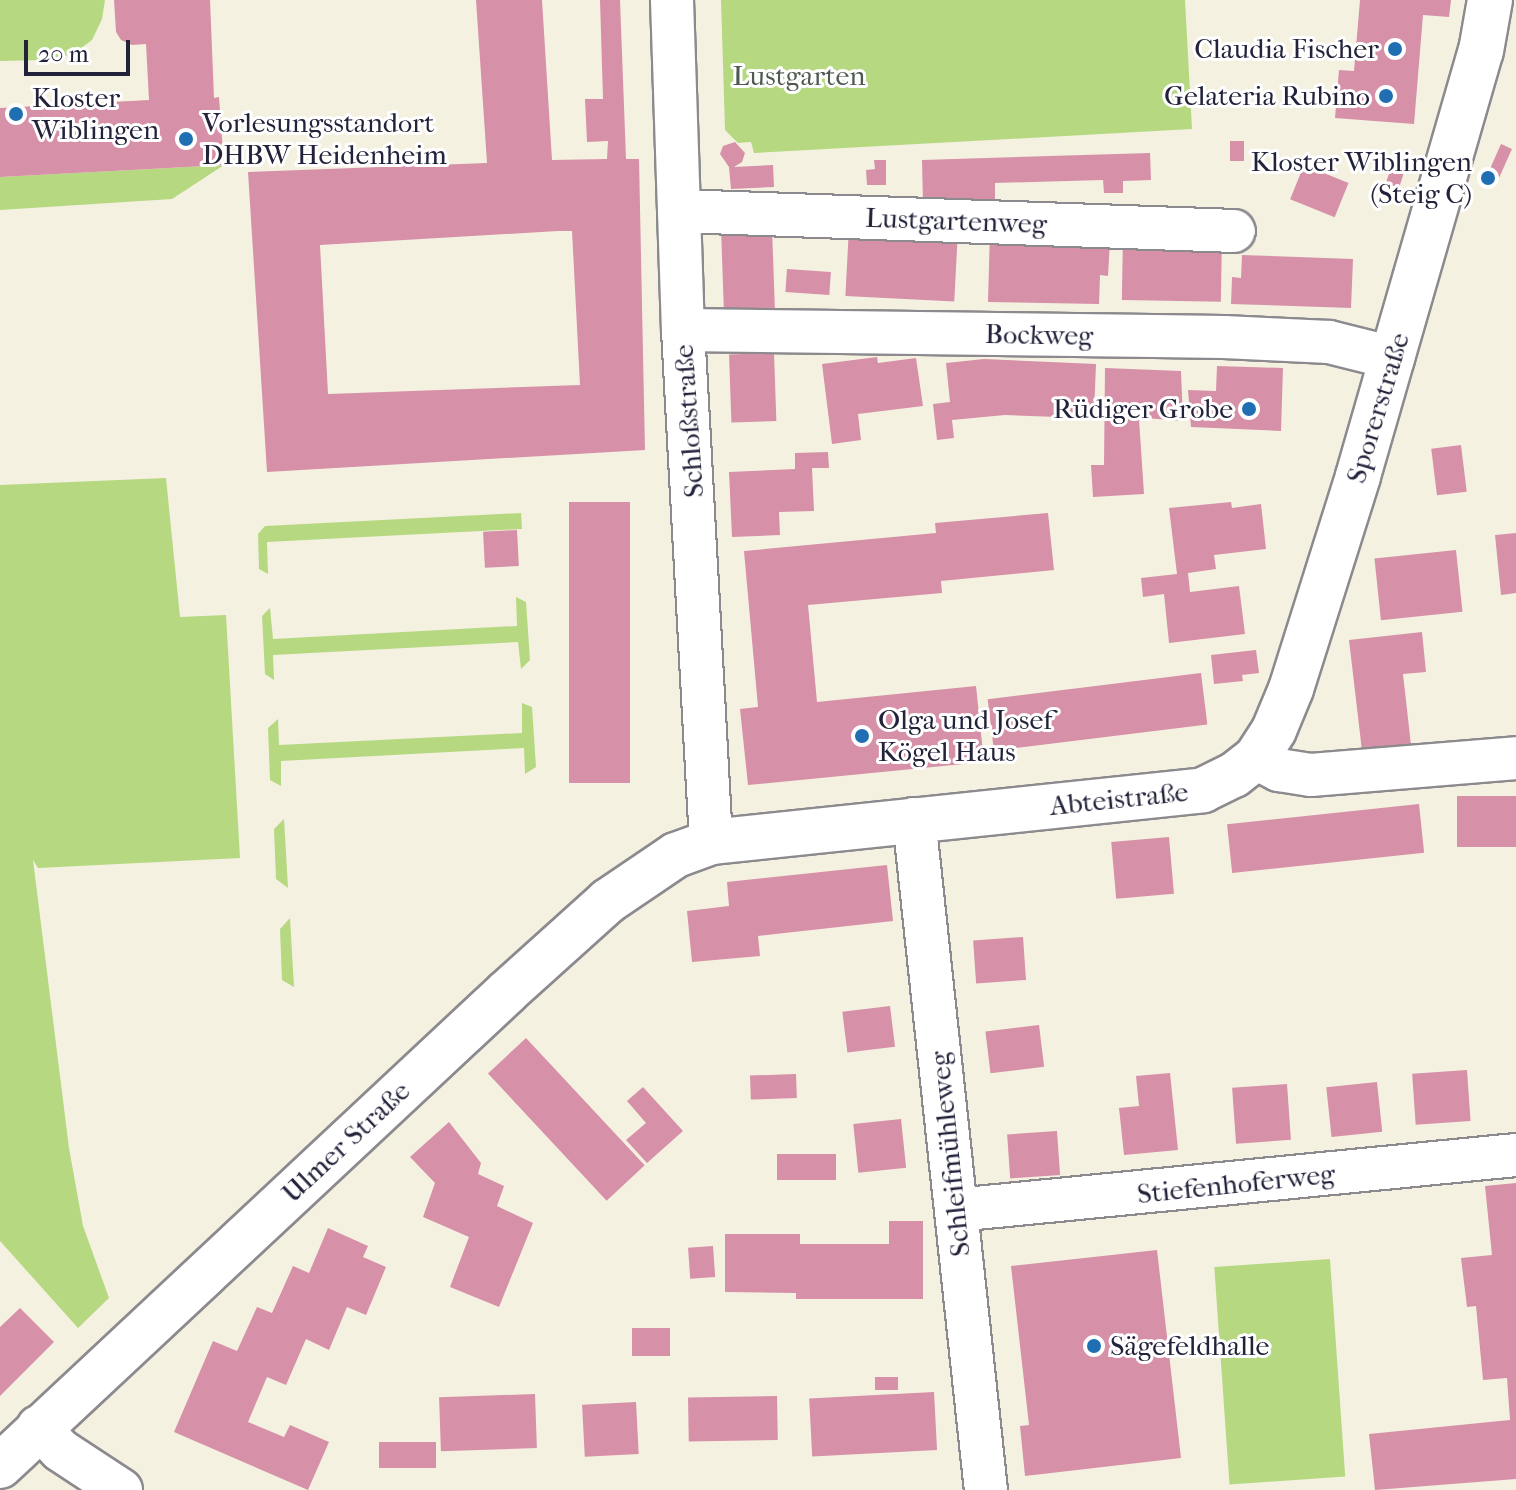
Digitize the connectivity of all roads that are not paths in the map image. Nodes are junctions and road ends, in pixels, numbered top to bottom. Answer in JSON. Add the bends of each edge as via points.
{"nodes":[{"id":1,"x":672,"y":0,"type":"edge"},
{"id":2,"x":1490,"y":0,"type":"edge"},
{"id":3,"x":1513,"y":0,"type":"edge"},
{"id":4,"x":1481,"y":51,"type":"junction"},
{"id":5,"x":679,"y":211,"type":"junction"},
{"id":6,"x":1234,"y":231,"type":"dead end"},
{"id":7,"x":683,"y":330,"type":"junction"},
{"id":8,"x":1393,"y":358,"type":"junction"},
{"id":9,"x":1256,"y":758,"type":"junction"},
{"id":10,"x":1516,"y":758,"type":"edge"},
{"id":11,"x":914,"y":819,"type":"junction"},
{"id":12,"x":711,"y":842,"type":"junction"},
{"id":13,"x":1516,"y":1155,"type":"edge"},
{"id":14,"x":956,"y":1210,"type":"junction"},
{"id":15,"x":38,"y":1427,"type":"junction"},
{"id":16,"x":0,"y":1466,"type":"edge"},
{"id":17,"x":121,"y":1490,"type":"edge"},
{"id":18,"x":986,"y":1490,"type":"edge"}],
"edges":[{"from":1,"to":5,"type":"street","name":"Schloßstraße"},
{"from":2,"to":4,"type":"main road","name":"Sporerstraße"},
{"from":3,"to":4,"type":"main road","name":"Sporerstraße"},
{"from":4,"to":8,"type":"main road","name":"Sporerstraße"},
{"from":5,"to":6,"type":"street","name":"Lustgartenweg"},
{"from":5,"to":7,"type":"street","name":"Schloßstraße"},
{"from":7,"to":8,"type":"street","name":"Bockweg","via":[[1224,337],[1329,342]]},
{"from":7,"to":12,"type":"street","name":"Schloßstraße"},
{"from":8,"to":9,"type":"main road","name":"Sporerstraße","via":[[1291,689]]},
{"from":9,"to":10,"type":"street","via":[[1279,770],[1311,775]]},
{"from":9,"to":11,"type":"main road","name":"Abteistraße","via":[[1203,790]]},
{"from":11,"to":12,"type":"main road","name":"Abteistraße"},
{"from":11,"to":14,"type":"street","name":"Schleifmühleweg"},
{"from":12,"to":15,"type":"main road","name":"Ulmer Straße","via":[[676,855],[608,901]]},
{"from":13,"to":14,"type":"street","name":"Stiefenhoferweg"},
{"from":14,"to":18,"type":"street","name":"Schleifmühleweg"},
{"from":15,"to":16,"type":"main road","name":"Ulmer Straße"},
{"from":15,"to":17,"type":"street","via":[[60,1450]]}]}
